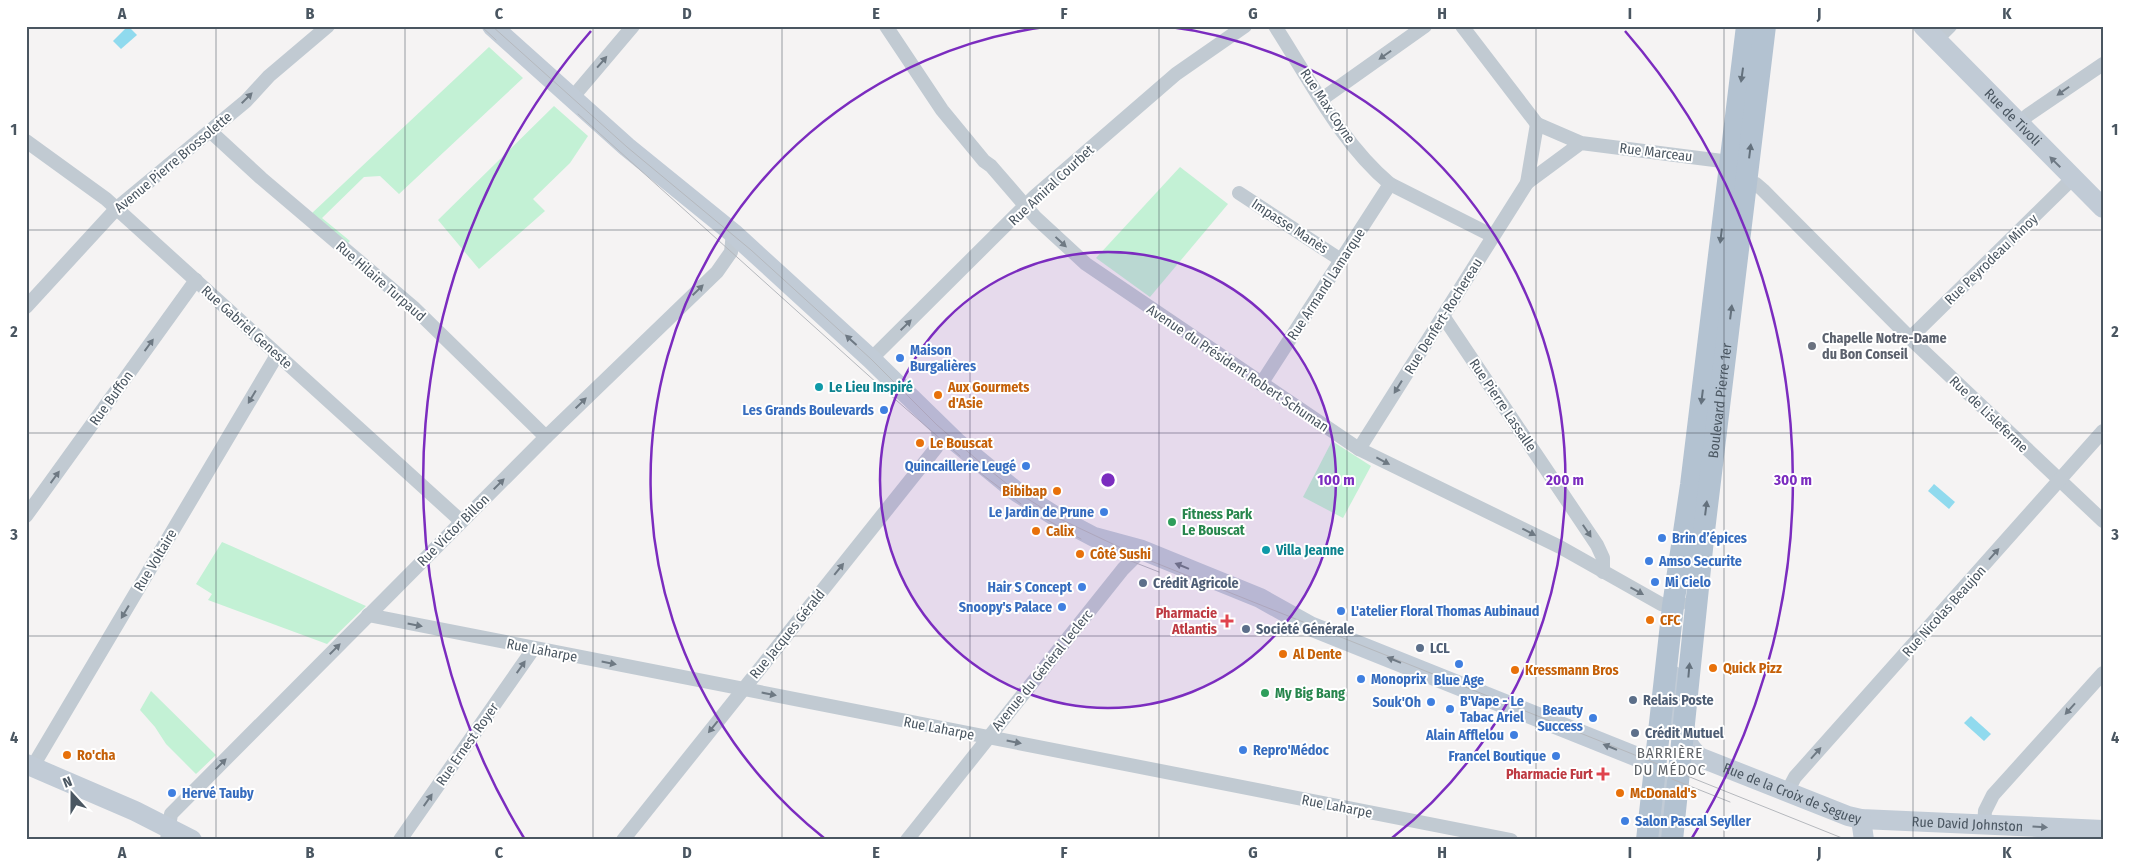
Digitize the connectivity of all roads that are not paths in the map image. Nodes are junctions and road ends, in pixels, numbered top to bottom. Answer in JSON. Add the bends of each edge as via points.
{"nodes":[{"id":1,"x":328,"y":26,"type":"edge"},
{"id":2,"x":492,"y":26,"type":"edge"},
{"id":3,"x":633,"y":26,"type":"edge"},
{"id":4,"x":886,"y":26,"type":"edge"},
{"id":5,"x":1245,"y":26,"type":"edge"},
{"id":6,"x":1276,"y":26,"type":"edge"},
{"id":7,"x":1425,"y":26,"type":"edge"},
{"id":8,"x":1462,"y":26,"type":"edge"},
{"id":9,"x":1747,"y":26,"type":"edge"},
{"id":10,"x":1765,"y":26,"type":"edge"},
{"id":11,"x":1950,"y":26,"type":"edge"},
{"id":12,"x":1929,"y":33,"type":"edge"},
{"id":13,"x":2103,"y":64,"type":"edge"},
{"id":14,"x":572,"y":98,"type":"junction"},
{"id":15,"x":1322,"y":99,"type":"junction"},
{"id":16,"x":1537,"y":124,"type":"junction"},
{"id":17,"x":2018,"y":125,"type":"junction"},
{"id":18,"x":210,"y":131,"type":"junction"},
{"id":19,"x":26,"y":140,"type":"edge"},
{"id":20,"x":1581,"y":143,"type":"junction"},
{"id":21,"x":1730,"y":162,"type":"junction"},
{"id":22,"x":2072,"y":179,"type":"junction"},
{"id":23,"x":1527,"y":183,"type":"junction"},
{"id":24,"x":1747,"y":183,"type":"junction"},
{"id":25,"x":1390,"y":184,"type":"junction"},
{"id":26,"x":1238,"y":193,"type":"dead end"},
{"id":27,"x":1027,"y":207,"type":"junction"},
{"id":28,"x":116,"y":208,"type":"junction"},
{"id":29,"x":2103,"y":208,"type":"edge"},
{"id":30,"x":733,"y":234,"type":"junction"},
{"id":31,"x":1493,"y":236,"type":"junction"},
{"id":32,"x":1341,"y":260,"type":"junction"},
{"id":33,"x":196,"y":280,"type":"junction"},
{"id":34,"x":26,"y":307,"type":"edge"},
{"id":35,"x":1443,"y":316,"type":"junction"},
{"id":36,"x":1910,"y":338,"type":"junction"},
{"id":37,"x":277,"y":355,"type":"junction"},
{"id":38,"x":871,"y":359,"type":"junction"},
{"id":39,"x":1261,"y":384,"type":"junction"},
{"id":40,"x":937,"y":425,"type":"junction"},
{"id":41,"x":2103,"y":431,"type":"edge"},
{"id":42,"x":546,"y":436,"type":"junction"},
{"id":43,"x":1359,"y":449,"type":"junction"},
{"id":44,"x":2059,"y":481,"type":"junction"},
{"id":45,"x":26,"y":516,"type":"edge"},
{"id":46,"x":461,"y":521,"type":"junction"},
{"id":47,"x":2103,"y":521,"type":"edge"},
{"id":48,"x":1142,"y":550,"type":"junction"},
{"id":49,"x":1603,"y":572,"type":"junction"},
{"id":50,"x":1697,"y":590,"type":"junction"},
{"id":51,"x":1673,"y":606,"type":"junction"},
{"id":52,"x":368,"y":615,"type":"junction"},
{"id":53,"x":1670,"y":642,"type":"junction"},
{"id":54,"x":534,"y":648,"type":"junction"},
{"id":55,"x":2103,"y":673,"type":"edge"},
{"id":56,"x":743,"y":689,"type":"junction"},
{"id":57,"x":1683,"y":736,"type":"junction"},
{"id":58,"x":989,"y":737,"type":"junction"},
{"id":59,"x":1699,"y":757,"type":"junction"},
{"id":60,"x":1655,"y":764,"type":"junction"},
{"id":61,"x":30,"y":765,"type":"edge"},
{"id":62,"x":1680,"y":774,"type":"junction"},
{"id":63,"x":1787,"y":792,"type":"junction"},
{"id":64,"x":1862,"y":819,"type":"junction"},
{"id":65,"x":1984,"y":825,"type":"junction"},
{"id":66,"x":2103,"y":830,"type":"edge"},
{"id":67,"x":168,"y":834,"type":"edge"},
{"id":68,"x":192,"y":840,"type":"edge"},
{"id":69,"x":400,"y":840,"type":"edge"},
{"id":70,"x":623,"y":840,"type":"edge"},
{"id":71,"x":907,"y":840,"type":"edge"},
{"id":72,"x":1511,"y":840,"type":"edge"},
{"id":73,"x":1648,"y":840,"type":"edge"},
{"id":74,"x":1660,"y":840,"type":"edge"},
{"id":75,"x":1672,"y":840,"type":"edge"},
{"id":76,"x":1864,"y":840,"type":"edge"}],
"edges":[{"from":18,"to":1,"type":"street","name":"Avenue Pierre Brossolette","one_way":true},
{"from":2,"to":14,"type":"main road"},
{"from":14,"to":3,"type":"street","one_way":true},
{"from":4,"to":27,"type":"street","name":"Avenue du Président Robert Schuman","via":[[942,110]]},
{"from":5,"to":27,"type":"street","name":"Rue Amiral Courbet","via":[[1176,74],[1035,196]]},
{"from":6,"to":15,"type":"street","name":"Rue Max Coyne"},
{"from":7,"to":15,"type":"street","one_way":true},
{"from":8,"to":16,"type":"street"},
{"from":9,"to":21,"type":"main road","name":"Boulevard Pierre 1er","one_way":true},
{"from":24,"to":10,"type":"main road","name":"Boulevard Pierre 1er","one_way":true},
{"from":11,"to":12,"type":"street"},
{"from":12,"to":17,"type":"main road","name":"Rue de Tivoli"},
{"from":13,"to":17,"type":"street","one_way":true},
{"from":14,"to":30,"type":"main road"},
{"from":15,"to":25,"type":"street","name":"Rue Max Coyne","via":[[1358,151]]},
{"from":16,"to":20,"type":"street","name":"Rue Marceau"},
{"from":16,"to":23,"type":"street"},
{"from":22,"to":17,"type":"main road","name":"Rue de Tivoli","one_way":true},
{"from":18,"to":28,"type":"street","name":"Avenue Pierre Brossolette"},
{"from":18,"to":42,"type":"street","name":"Rue Hilaire Turpaud","via":[[413,307]]},
{"from":19,"to":28,"type":"street","name":"Rue Gabriel Geneste"},
{"from":20,"to":21,"type":"street","name":"Rue Marceau"},
{"from":20,"to":23,"type":"street"},
{"from":21,"to":51,"type":"main road","name":"Boulevard Pierre 1er","one_way":true},
{"from":22,"to":29,"type":"main road","name":"Rue de Tivoli"},
{"from":22,"to":36,"type":"street","name":"Rue Peyrodeau Minoy"},
{"from":23,"to":31,"type":"street","name":"Rue Denfert-Rochereau"},
{"from":24,"to":36,"type":"street","name":"Rue de Lisleferme","via":[[1756,184],[1763,190]]},
{"from":50,"to":24,"type":"main road","name":"Boulevard Pierre 1er","one_way":true},
{"from":25,"to":31,"type":"street","name":"Rue Max Coyne"},
{"from":25,"to":32,"type":"street","name":"Rue Armand Lamarque"},
{"from":26,"to":32,"type":"street","name":"Impasse Manès"},
{"from":38,"to":27,"type":"street","name":"Rue Amiral Courbet","one_way":true},
{"from":27,"to":39,"type":"street","name":"Avenue du Président Robert Schuman","one_way":true,"via":[[1086,264]]},
{"from":28,"to":33,"type":"street","name":"Rue Gabriel Geneste"},
{"from":28,"to":34,"type":"street","name":"Avenue Pierre Brossolette"},
{"from":38,"to":30,"type":"main road","one_way":true},
{"from":42,"to":30,"type":"street","name":"Rue Victor Billon","one_way":true,"via":[[717,272],[732,252]]},
{"from":31,"to":35,"type":"street","name":"Rue Denfert-Rochereau"},
{"from":32,"to":39,"type":"street","name":"Rue Armand Lamarque"},
{"from":33,"to":37,"type":"street","name":"Rue Gabriel Geneste"},
{"from":45,"to":33,"type":"street","name":"Rue Buffon","one_way":true},
{"from":35,"to":43,"type":"street","name":"Rue Denfert-Rochereau","one_way":true},
{"from":35,"to":49,"type":"street","name":"Rue Pierre Lassalle","one_way":true,"via":[[1597,545],[1603,558]]},
{"from":36,"to":44,"type":"street","name":"Rue de Lisleferme"},
{"from":37,"to":46,"type":"street","name":"Rue Gabriel Geneste"},
{"from":37,"to":61,"type":"street","name":"Rue Voltaire","one_way":true},
{"from":38,"to":40,"type":"main road"},
{"from":39,"to":43,"type":"street","name":"Avenue du Président Robert Schuman"},
{"from":40,"to":48,"type":"main road","via":[[987,469],[1046,511],[1094,537]]},
{"from":56,"to":40,"type":"street","name":"Rue Jacques Gérald","one_way":true,"via":[[936,448],[940,438]]},
{"from":41,"to":44,"type":"street","name":"Rue Nicolas Beaujon"},
{"from":46,"to":42,"type":"street","name":"Rue Victor Billon","one_way":true},
{"from":43,"to":49,"type":"street","name":"Avenue du Président Robert Schuman","one_way":true,"via":[[1472,502]]},
{"from":44,"to":47,"type":"street","name":"Rue de Lisleferme"},
{"from":63,"to":44,"type":"street","name":"Rue Nicolas Beaujon","one_way":true,"via":[[1795,777]]},
{"from":46,"to":52,"type":"street","name":"Rue Victor Billon"},
{"from":48,"to":58,"type":"street","name":"Avenue du Général Leclerc","via":[[1123,569]]},
{"from":60,"to":48,"type":"main road","one_way":true,"via":[[1310,626],[1274,604]]},
{"from":49,"to":51,"type":"street","name":"Avenue du Président Robert Schuman","one_way":true,"via":[[1661,604]]},
{"from":50,"to":51,"type":"street"},
{"from":57,"to":50,"type":"main road","name":"Boulevard Pierre 1er","one_way":true},
{"from":51,"to":53,"type":"main road","name":"Boulevard Pierre 1er"},
{"from":52,"to":54,"type":"street","name":"Rue Laharpe","one_way":true},
{"from":67,"to":52,"type":"street","name":"Rue Victor Billon","one_way":true,"via":[[171,814]]},
{"from":53,"to":57,"type":"main road","via":[[1674,715]]},
{"from":53,"to":60,"type":"main road","name":"Boulevard Pierre 1er"},
{"from":54,"to":56,"type":"street","name":"Rue Laharpe","one_way":true},
{"from":69,"to":54,"type":"street","name":"Rue Ernest Royer","one_way":true},
{"from":55,"to":65,"type":"street","one_way":true,"via":[[1993,795],[1985,812]]},
{"from":56,"to":58,"type":"street","name":"Rue Laharpe","one_way":true},
{"from":56,"to":70,"type":"street","name":"Rue Jacques Gérald","one_way":true},
{"from":57,"to":59,"type":"main road"},
{"from":57,"to":62,"type":"main road","name":"Boulevard Pierre 1er"},
{"from":58,"to":71,"type":"street","name":"Avenue du Général Leclerc"},
{"from":58,"to":72,"type":"street","name":"Rue Laharpe","one_way":true},
{"from":59,"to":62,"type":"main road","via":[[1684,767]]},
{"from":59,"to":63,"type":"main road","name":"Rue de la Croix de Seguey"},
{"from":60,"to":73,"type":"main road","name":"Boulevard Pierre 1er"},
{"from":60,"to":74,"type":"main road","via":[[1662,806]]},
{"from":61,"to":67,"type":"main road"},
{"from":62,"to":75,"type":"main road","name":"Boulevard Pierre 1er"},
{"from":63,"to":64,"type":"main road","name":"Rue de la Croix de Seguey"},
{"from":64,"to":65,"type":"main road","name":"Rue David Johnston"},
{"from":64,"to":76,"type":"main road","name":"Rue de la Croix de Seguey"},
{"from":65,"to":66,"type":"main road","name":"Rue David Johnston","one_way":true},
{"from":67,"to":68,"type":"main road"}]}
